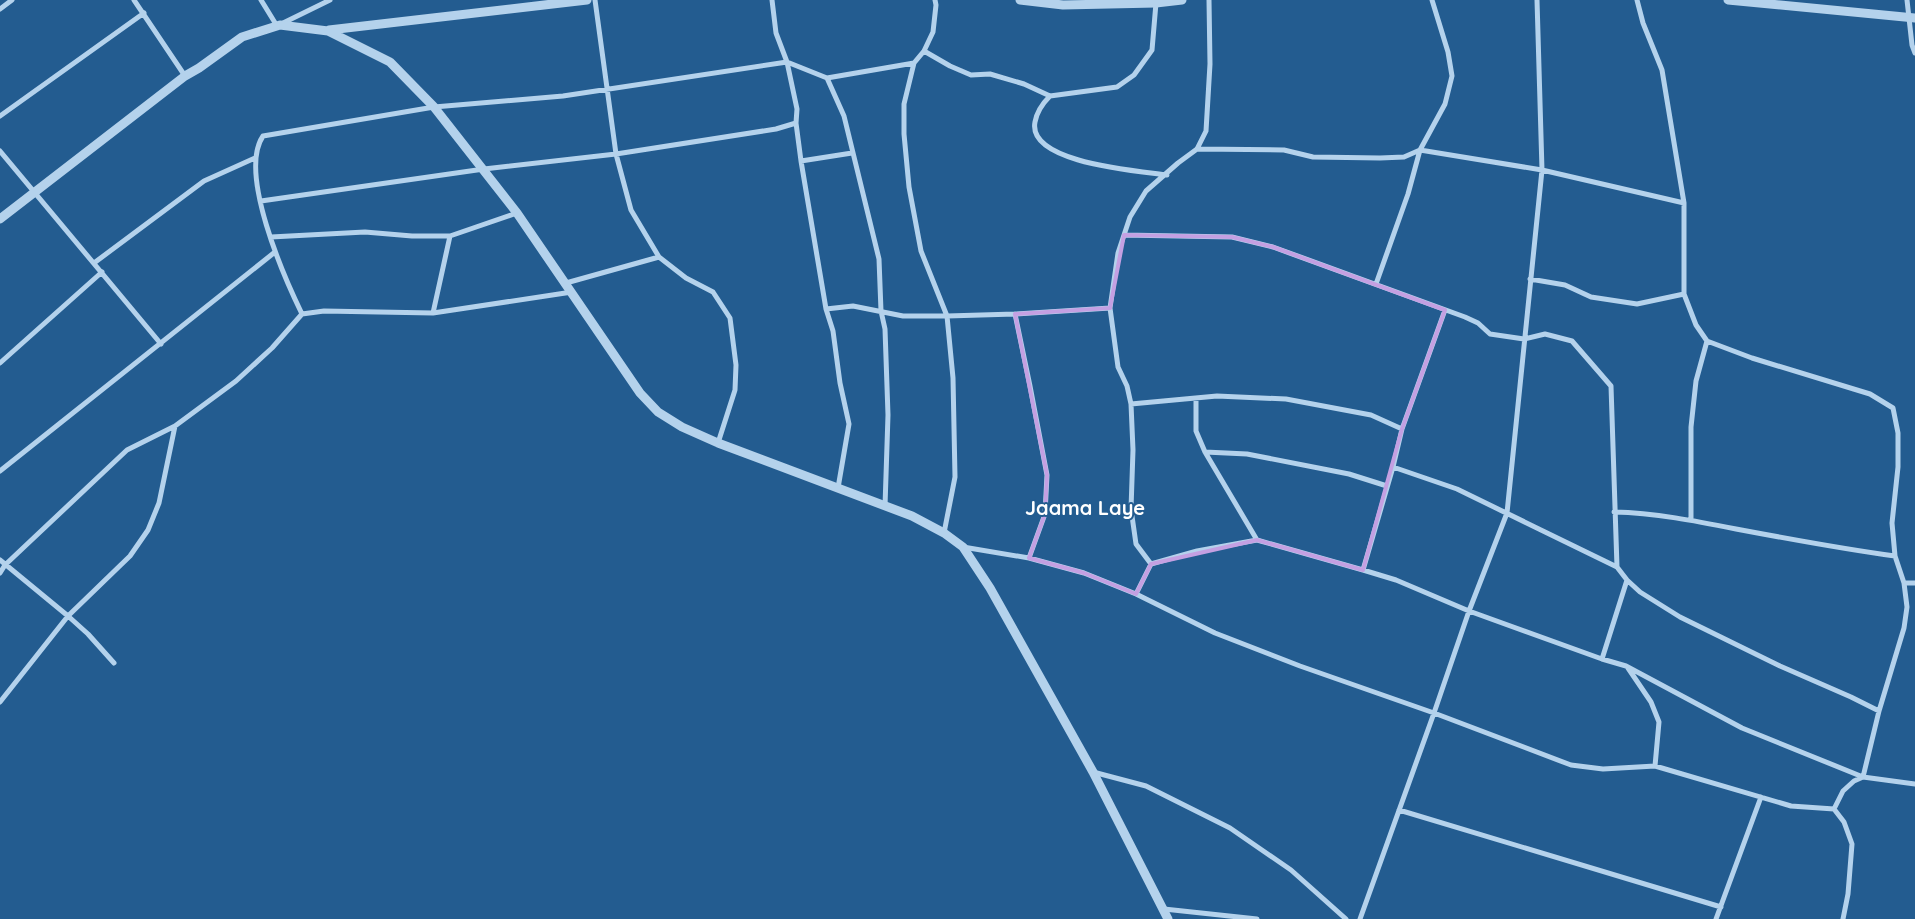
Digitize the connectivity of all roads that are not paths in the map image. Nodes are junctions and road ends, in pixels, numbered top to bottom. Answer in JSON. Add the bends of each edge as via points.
{"nodes":[{"id":1,"x":12,"y":0,"type":"edge"},
{"id":2,"x":134,"y":0,"type":"edge"},
{"id":3,"x":261,"y":0,"type":"edge"},
{"id":4,"x":330,"y":0,"type":"edge"},
{"id":5,"x":587,"y":0,"type":"edge"},
{"id":6,"x":595,"y":0,"type":"edge"},
{"id":7,"x":772,"y":0,"type":"edge"},
{"id":8,"x":935,"y":0,"type":"edge"},
{"id":9,"x":1020,"y":0,"type":"edge"},
{"id":10,"x":1182,"y":0,"type":"edge"},
{"id":11,"x":1209,"y":0,"type":"edge"},
{"id":12,"x":1432,"y":0,"type":"edge"},
{"id":13,"x":1537,"y":0,"type":"edge"},
{"id":14,"x":1637,"y":0,"type":"edge"},
{"id":15,"x":1728,"y":0,"type":"edge"},
{"id":16,"x":1907,"y":0,"type":"edge"},
{"id":17,"x":1156,"y":1,"type":"edge"},
{"id":18,"x":0,"y":9,"type":"edge"},
{"id":19,"x":144,"y":13,"type":"junction"},
{"id":20,"x":1912,"y":18,"type":"edge"},
{"id":21,"x":279,"y":25,"type":"junction"},
{"id":22,"x":328,"y":30,"type":"junction"},
{"id":23,"x":924,"y":51,"type":"junction"},
{"id":24,"x":1915,"y":53,"type":"edge"},
{"id":25,"x":787,"y":62,"type":"junction"},
{"id":26,"x":914,"y":63,"type":"junction"},
{"id":27,"x":185,"y":76,"type":"junction"},
{"id":28,"x":827,"y":78,"type":"junction"},
{"id":29,"x":607,"y":89,"type":"junction"},
{"id":30,"x":1050,"y":96,"type":"junction"},
{"id":31,"x":434,"y":107,"type":"junction"},
{"id":32,"x":0,"y":116,"type":"edge"},
{"id":33,"x":796,"y":124,"type":"junction"},
{"id":34,"x":1197,"y":149,"type":"junction"},
{"id":35,"x":1420,"y":150,"type":"junction"},
{"id":36,"x":0,"y":151,"type":"edge"},
{"id":37,"x":852,"y":152,"type":"junction"},
{"id":38,"x":616,"y":154,"type":"junction"},
{"id":39,"x":255,"y":158,"type":"junction"},
{"id":40,"x":801,"y":161,"type":"junction"},
{"id":41,"x":484,"y":169,"type":"junction"},
{"id":42,"x":1542,"y":170,"type":"junction"},
{"id":43,"x":1167,"y":175,"type":"junction"},
{"id":44,"x":34,"y":193,"type":"junction"},
{"id":45,"x":261,"y":201,"type":"junction"},
{"id":46,"x":1684,"y":203,"type":"junction"},
{"id":47,"x":517,"y":213,"type":"junction"},
{"id":48,"x":0,"y":218,"type":"edge"},
{"id":49,"x":1124,"y":235,"type":"junction"},
{"id":50,"x":450,"y":236,"type":"junction"},
{"id":51,"x":271,"y":237,"type":"junction"},
{"id":52,"x":275,"y":252,"type":"junction"},
{"id":53,"x":659,"y":257,"type":"junction"},
{"id":54,"x":94,"y":263,"type":"junction"},
{"id":55,"x":102,"y":272,"type":"junction"},
{"id":56,"x":1530,"y":279,"type":"junction"},
{"id":57,"x":566,"y":284,"type":"junction"},
{"id":58,"x":1376,"y":284,"type":"junction"},
{"id":59,"x":572,"y":292,"type":"junction"},
{"id":60,"x":1684,"y":294,"type":"junction"},
{"id":61,"x":826,"y":308,"type":"junction"},
{"id":62,"x":1110,"y":308,"type":"junction"},
{"id":63,"x":1446,"y":310,"type":"junction"},
{"id":64,"x":881,"y":311,"type":"junction"},
{"id":65,"x":433,"y":313,"type":"junction"},
{"id":66,"x":302,"y":314,"type":"junction"},
{"id":67,"x":1015,"y":314,"type":"junction"},
{"id":68,"x":947,"y":316,"type":"junction"},
{"id":69,"x":1524,"y":339,"type":"junction"},
{"id":70,"x":1707,"y":341,"type":"junction"},
{"id":71,"x":161,"y":344,"type":"junction"},
{"id":72,"x":0,"y":363,"type":"edge"},
{"id":73,"x":1196,"y":398,"type":"junction"},
{"id":74,"x":1131,"y":404,"type":"junction"},
{"id":75,"x":175,"y":426,"type":"junction"},
{"id":76,"x":1402,"y":429,"type":"junction"},
{"id":77,"x":718,"y":443,"type":"junction"},
{"id":78,"x":1205,"y":452,"type":"junction"},
{"id":79,"x":1393,"y":468,"type":"junction"},
{"id":80,"x":0,"y":471,"type":"edge"},
{"id":81,"x":1387,"y":486,"type":"junction"},
{"id":82,"x":838,"y":488,"type":"junction"},
{"id":83,"x":885,"y":506,"type":"junction"},
{"id":84,"x":1614,"y":512,"type":"junction"},
{"id":85,"x":1506,"y":513,"type":"junction"},
{"id":86,"x":1691,"y":520,"type":"junction"},
{"id":87,"x":944,"y":533,"type":"junction"},
{"id":88,"x":1258,"y":540,"type":"junction"},
{"id":89,"x":962,"y":547,"type":"junction"},
{"id":90,"x":1895,"y":556,"type":"junction"},
{"id":91,"x":1029,"y":558,"type":"junction"},
{"id":92,"x":0,"y":560,"type":"edge"},
{"id":93,"x":1151,"y":564,"type":"junction"},
{"id":94,"x":5,"y":566,"type":"junction"},
{"id":95,"x":1617,"y":567,"type":"junction"},
{"id":96,"x":1363,"y":570,"type":"junction"},
{"id":97,"x":0,"y":573,"type":"edge"},
{"id":98,"x":1627,"y":580,"type":"junction"},
{"id":99,"x":1904,"y":583,"type":"junction"},
{"id":100,"x":1915,"y":583,"type":"edge"},
{"id":101,"x":1136,"y":594,"type":"junction"},
{"id":102,"x":1469,"y":610,"type":"junction"},
{"id":103,"x":68,"y":616,"type":"junction"},
{"id":104,"x":1602,"y":659,"type":"junction"},
{"id":105,"x":114,"y":663,"type":"dead end"},
{"id":106,"x":1626,"y":666,"type":"junction"},
{"id":107,"x":0,"y":702,"type":"edge"},
{"id":108,"x":1879,"y":712,"type":"junction"},
{"id":109,"x":1434,"y":713,"type":"junction"},
{"id":110,"x":1655,"y":766,"type":"junction"},
{"id":111,"x":1093,"y":772,"type":"junction"},
{"id":112,"x":1863,"y":777,"type":"junction"},
{"id":113,"x":1915,"y":784,"type":"edge"},
{"id":114,"x":1761,"y":797,"type":"junction"},
{"id":115,"x":1834,"y":809,"type":"junction"},
{"id":116,"x":1399,"y":810,"type":"junction"},
{"id":117,"x":1721,"y":907,"type":"junction"},
{"id":118,"x":1164,"y":910,"type":"junction"},
{"id":119,"x":1168,"y":919,"type":"edge"},
{"id":120,"x":1257,"y":919,"type":"edge"},
{"id":121,"x":1346,"y":919,"type":"edge"},
{"id":122,"x":1360,"y":919,"type":"edge"},
{"id":123,"x":1716,"y":919,"type":"edge"},
{"id":124,"x":1843,"y":919,"type":"edge"}],
"edges":[{"from":1,"to":18,"type":"street"},
{"from":2,"to":19,"type":"street"},
{"from":3,"to":21,"type":"street"},
{"from":4,"to":21,"type":"street"},
{"from":5,"to":22,"type":"street"},
{"from":6,"to":29,"type":"street"},
{"from":7,"to":25,"type":"street","via":[[776,33]]},
{"from":8,"to":23,"type":"street","via":[[933,32]]},
{"from":9,"to":17,"type":"street","via":[[1063,5]]},
{"from":10,"to":17,"type":"street"},
{"from":11,"to":34,"type":"street","via":[[1206,131]]},
{"from":12,"to":35,"type":"street","via":[[1452,76],[1445,104]]},
{"from":13,"to":42,"type":"street"},
{"from":14,"to":46,"type":"street","via":[[1662,70]]},
{"from":15,"to":20,"type":"street"},
{"from":16,"to":20,"type":"street"},
{"from":17,"to":30,"type":"street","via":[[1152,50],[1134,75],[1118,87]]},
{"from":19,"to":27,"type":"street"},
{"from":19,"to":32,"type":"street"},
{"from":20,"to":24,"type":"street"},
{"from":21,"to":22,"type":"street"},
{"from":21,"to":27,"type":"street","via":[[242,37]]},
{"from":22,"to":31,"type":"street","via":[[390,62]]},
{"from":23,"to":26,"type":"street"},
{"from":23,"to":30,"type":"street","via":[[971,75],[990,74]]},
{"from":25,"to":28,"type":"street"},
{"from":25,"to":29,"type":"street"},
{"from":25,"to":33,"type":"street","via":[[797,108]]},
{"from":26,"to":28,"type":"street"},
{"from":26,"to":68,"type":"street","via":[[904,104],[909,188],[921,251]]},
{"from":27,"to":44,"type":"street"},
{"from":28,"to":37,"type":"street","via":[[844,116]]},
{"from":29,"to":31,"type":"street"},
{"from":29,"to":38,"type":"street"},
{"from":30,"to":43,"type":"street","via":[[1043,102],[1033,130],[1049,148],[1078,161]]},
{"from":31,"to":39,"type":"street","via":[[262,136]]},
{"from":31,"to":41,"type":"street"},
{"from":33,"to":38,"type":"street"},
{"from":33,"to":40,"type":"street"},
{"from":34,"to":35,"type":"street","via":[[1284,150],[1313,157],[1380,158],[1404,157]]},
{"from":34,"to":43,"type":"street"},
{"from":35,"to":42,"type":"street"},
{"from":35,"to":58,"type":"street"},
{"from":36,"to":44,"type":"street"},
{"from":37,"to":40,"type":"street"},
{"from":37,"to":64,"type":"street","via":[[878,259]]},
{"from":38,"to":41,"type":"street"},
{"from":38,"to":53,"type":"street","via":[[631,210]]},
{"from":39,"to":45,"type":"street","via":[[254,176]]},
{"from":39,"to":54,"type":"street","via":[[204,181]]},
{"from":40,"to":61,"type":"street"},
{"from":41,"to":45,"type":"street"},
{"from":41,"to":47,"type":"street"},
{"from":42,"to":46,"type":"street"},
{"from":42,"to":56,"type":"street"},
{"from":43,"to":49,"type":"street","via":[[1146,192],[1130,216]]},
{"from":44,"to":48,"type":"street"},
{"from":44,"to":54,"type":"street"},
{"from":45,"to":51,"type":"street"},
{"from":46,"to":60,"type":"street"},
{"from":47,"to":50,"type":"street"},
{"from":47,"to":57,"type":"street"},
{"from":49,"to":58,"type":"street","via":[[1232,237],[1273,247]]},
{"from":49,"to":62,"type":"street","via":[[1118,253]]},
{"from":50,"to":51,"type":"street","via":[[365,232]]},
{"from":50,"to":65,"type":"street"},
{"from":51,"to":52,"type":"street"},
{"from":52,"to":66,"type":"street"},
{"from":52,"to":71,"type":"street"},
{"from":53,"to":57,"type":"street"},
{"from":53,"to":77,"type":"street","via":[[686,278],[713,292],[730,318],[736,365],[735,390]]},
{"from":54,"to":55,"type":"street"},
{"from":55,"to":71,"type":"street"},
{"from":55,"to":72,"type":"street"},
{"from":56,"to":60,"type":"street","via":[[1565,285],[1591,297],[1637,304]]},
{"from":56,"to":69,"type":"street"},
{"from":57,"to":59,"type":"street"},
{"from":58,"to":63,"type":"street"},
{"from":59,"to":65,"type":"street"},
{"from":59,"to":77,"type":"street","via":[[640,393],[658,412]]},
{"from":60,"to":70,"type":"street","via":[[1696,325]]},
{"from":61,"to":64,"type":"street","via":[[854,306]]},
{"from":61,"to":82,"type":"street","via":[[849,424]]},
{"from":62,"to":67,"type":"street"},
{"from":62,"to":74,"type":"street","via":[[1118,367]]},
{"from":63,"to":69,"type":"street","via":[[1478,324],[1490,334]]},
{"from":63,"to":76,"type":"street"},
{"from":64,"to":68,"type":"street","via":[[903,316]]},
{"from":64,"to":83,"type":"street","via":[[885,329],[888,415]]},
{"from":65,"to":66,"type":"street","via":[[324,311]]},
{"from":66,"to":75,"type":"street","via":[[236,381]]},
{"from":67,"to":68,"type":"street"},
{"from":67,"to":91,"type":"street","via":[[1046,475],[1045,514]]},
{"from":68,"to":87,"type":"street","via":[[953,378],[955,477]]},
{"from":69,"to":84,"type":"street","via":[[1545,334],[1572,341],[1611,386]]},
{"from":69,"to":85,"type":"street"},
{"from":70,"to":86,"type":"street","via":[[1696,381]]},
{"from":70,"to":90,"type":"street","via":[[1870,394],[1893,408],[1898,433],[1892,522]]},
{"from":71,"to":80,"type":"street"},
{"from":73,"to":74,"type":"street"},
{"from":73,"to":76,"type":"street","via":[[1286,399],[1371,415]]},
{"from":73,"to":78,"type":"street","via":[[1196,431]]},
{"from":74,"to":93,"type":"street","via":[[1131,509],[1136,544]]},
{"from":75,"to":94,"type":"street","via":[[127,450]]},
{"from":75,"to":103,"type":"street","via":[[159,503],[148,530],[130,556]]},
{"from":76,"to":79,"type":"street"},
{"from":77,"to":82,"type":"street"},
{"from":78,"to":81,"type":"street","via":[[1247,454],[1349,474]]},
{"from":78,"to":88,"type":"street"},
{"from":79,"to":81,"type":"street"},
{"from":79,"to":85,"type":"street","via":[[1457,489]]},
{"from":81,"to":96,"type":"street"},
{"from":82,"to":83,"type":"street"},
{"from":83,"to":87,"type":"street"},
{"from":84,"to":86,"type":"street"},
{"from":84,"to":95,"type":"street"},
{"from":85,"to":95,"type":"street"},
{"from":85,"to":102,"type":"street"},
{"from":86,"to":90,"type":"street"},
{"from":87,"to":89,"type":"street"},
{"from":88,"to":93,"type":"street","via":[[1197,551]]},
{"from":88,"to":96,"type":"street"},
{"from":89,"to":91,"type":"street"},
{"from":89,"to":111,"type":"street","via":[[990,588]]},
{"from":90,"to":99,"type":"street"},
{"from":91,"to":101,"type":"street","via":[[1084,573]]},
{"from":92,"to":94,"type":"street"},
{"from":93,"to":101,"type":"street"},
{"from":94,"to":97,"type":"street"},
{"from":94,"to":103,"type":"street"},
{"from":95,"to":98,"type":"street"},
{"from":96,"to":102,"type":"street"},
{"from":98,"to":104,"type":"street"},
{"from":98,"to":108,"type":"street","via":[[1680,617]]},
{"from":99,"to":100,"type":"street"},
{"from":99,"to":108,"type":"street","via":[[1907,607],[1904,628]]},
{"from":101,"to":109,"type":"street","via":[[1215,633]]},
{"from":102,"to":104,"type":"street"},
{"from":102,"to":109,"type":"street"},
{"from":103,"to":105,"type":"street"},
{"from":103,"to":107,"type":"street"},
{"from":104,"to":106,"type":"street"},
{"from":106,"to":110,"type":"street","via":[[1651,702],[1660,722]]},
{"from":106,"to":112,"type":"street","via":[[1742,728]]},
{"from":108,"to":112,"type":"street"},
{"from":109,"to":110,"type":"street","via":[[1571,765],[1603,769]]},
{"from":109,"to":116,"type":"street"},
{"from":110,"to":114,"type":"street"},
{"from":111,"to":118,"type":"street"},
{"from":111,"to":121,"type":"street","via":[[1146,786],[1230,828],[1290,870]]},
{"from":112,"to":113,"type":"street"},
{"from":112,"to":115,"type":"street","via":[[1843,791]]},
{"from":114,"to":115,"type":"street","via":[[1791,806]]},
{"from":114,"to":117,"type":"street"},
{"from":115,"to":124,"type":"street","via":[[1844,822],[1852,844]]},
{"from":116,"to":117,"type":"street"},
{"from":116,"to":122,"type":"street"},
{"from":117,"to":123,"type":"street"},
{"from":118,"to":119,"type":"street"},
{"from":118,"to":120,"type":"street"}]}
